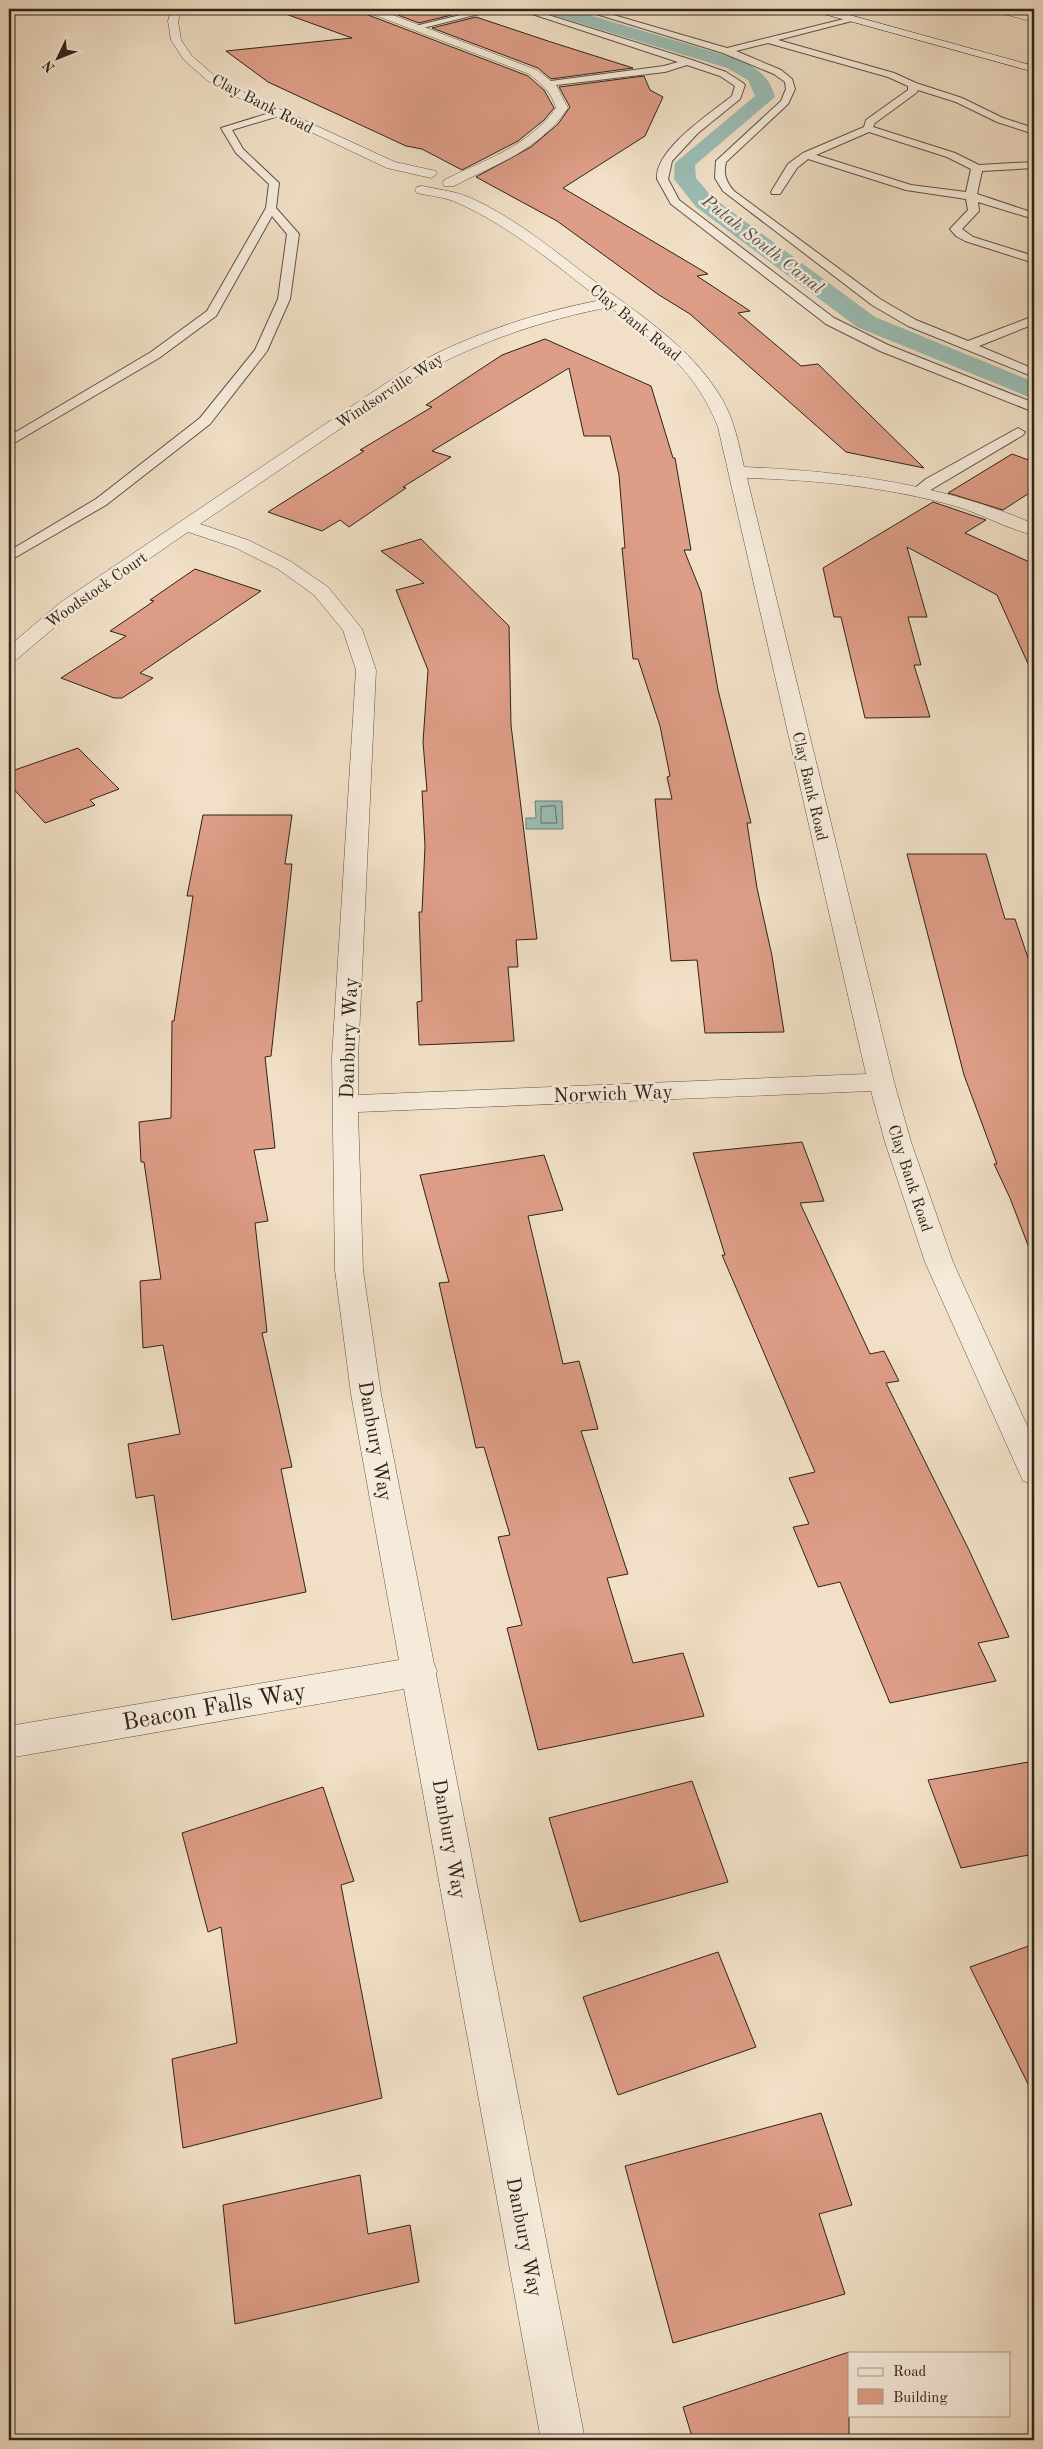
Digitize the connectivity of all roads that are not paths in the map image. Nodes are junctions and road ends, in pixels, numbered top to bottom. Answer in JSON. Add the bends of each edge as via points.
{"nodes":[{"id":1,"x":177,"y":9,"type":"edge"},
{"id":2,"x":368,"y":9,"type":"edge"},
{"id":3,"x":522,"y":9,"type":"edge"},
{"id":4,"x":584,"y":9,"type":"edge"},
{"id":5,"x":818,"y":9,"type":"edge"},
{"id":6,"x":996,"y":9,"type":"edge"},
{"id":7,"x":490,"y":10,"type":"edge"},
{"id":8,"x":849,"y":18,"type":"junction"},
{"id":9,"x":1034,"y":19,"type":"edge"},
{"id":10,"x":415,"y":26,"type":"junction"},
{"id":11,"x":771,"y":41,"type":"junction"},
{"id":12,"x":929,"y":41,"type":"junction"},
{"id":13,"x":708,"y":57,"type":"junction"},
{"id":14,"x":1034,"y":69,"type":"edge"},
{"id":15,"x":1034,"y":77,"type":"edge"},
{"id":16,"x":551,"y":84,"type":"junction"},
{"id":17,"x":913,"y":85,"type":"junction"},
{"id":18,"x":279,"y":113,"type":"junction"},
{"id":19,"x":868,"y":129,"type":"junction"},
{"id":20,"x":1034,"y":131,"type":"edge"},
{"id":21,"x":807,"y":155,"type":"junction"},
{"id":22,"x":391,"y":165,"type":"junction"},
{"id":23,"x":1034,"y":165,"type":"edge"},
{"id":24,"x":1014,"y":166,"type":"junction"},
{"id":25,"x":977,"y":168,"type":"junction"},
{"id":26,"x":474,"y":169,"type":"junction"},
{"id":27,"x":1034,"y":172,"type":"edge"},
{"id":28,"x":431,"y":174,"type":"junction"},
{"id":29,"x":405,"y":184,"type":"junction"},
{"id":30,"x":453,"y":189,"type":"junction"},
{"id":31,"x":422,"y":190,"type":"junction"},
{"id":32,"x":776,"y":192,"type":"dead end"},
{"id":33,"x":971,"y":196,"type":"junction"},
{"id":34,"x":272,"y":208,"type":"junction"},
{"id":35,"x":1034,"y":216,"type":"edge"},
{"id":36,"x":1034,"y":260,"type":"edge"},
{"id":37,"x":614,"y":302,"type":"junction"},
{"id":38,"x":1034,"y":320,"type":"edge"},
{"id":39,"x":967,"y":346,"type":"junction"},
{"id":40,"x":1034,"y":373,"type":"edge"},
{"id":41,"x":1034,"y":408,"type":"edge"},
{"id":42,"x":1018,"y":432,"type":"dead end"},
{"id":43,"x":9,"y":442,"type":"edge"},
{"id":44,"x":737,"y":472,"type":"junction"},
{"id":45,"x":917,"y":492,"type":"junction"},
{"id":46,"x":186,"y":526,"type":"junction"},
{"id":47,"x":1034,"y":530,"type":"edge"},
{"id":48,"x":9,"y":557,"type":"edge"},
{"id":49,"x":9,"y":656,"type":"edge"},
{"id":50,"x":881,"y":1082,"type":"junction"},
{"id":51,"x":345,"y":1104,"type":"junction"},
{"id":52,"x":1034,"y":1472,"type":"edge"},
{"id":53,"x":420,"y":1671,"type":"junction"},
{"id":54,"x":9,"y":1742,"type":"edge"},
{"id":55,"x":563,"y":2440,"type":"edge"}],
"edges":[{"from":1,"to":18,"type":"street","name":"Clay Bank Road","via":[[173,21],[176,40],[188,58],[212,79]]},
{"from":2,"to":10,"type":"street"},
{"from":3,"to":13,"type":"lane"},
{"from":4,"to":13,"type":"lane"},
{"from":5,"to":8,"type":"street"},
{"from":6,"to":9,"type":"street"},
{"from":7,"to":10,"type":"lane"},
{"from":8,"to":11,"type":"lane"},
{"from":8,"to":12,"type":"street"},
{"from":10,"to":16,"type":"street","via":[[533,72]]},
{"from":11,"to":13,"type":"lane"},
{"from":11,"to":17,"type":"lane","via":[[891,75]]},
{"from":12,"to":14,"type":"street"},
{"from":12,"to":15,"type":"street"},
{"from":13,"to":16,"type":"lane","via":[[665,69]]},
{"from":13,"to":39,"type":"lane","via":[[763,63],[790,82],[785,102],[721,161],[720,182],[730,193],[876,302],[912,323]]},
{"from":13,"to":41,"type":"lane","via":[[723,74],[740,85],[738,97],[670,153],[663,171],[664,184],[675,202],[830,321],[884,348]]},
{"from":16,"to":26,"type":"street","via":[[562,108],[553,123],[528,144]]},
{"from":17,"to":19,"type":"lane","via":[[913,91],[870,122]]},
{"from":17,"to":20,"type":"lane"},
{"from":18,"to":22,"type":"street","name":"Clay Bank Road"},
{"from":18,"to":34,"type":"lane","via":[[226,128],[228,137],[247,160],[274,183]]},
{"from":19,"to":21,"type":"lane"},
{"from":19,"to":25,"type":"lane","via":[[951,155]]},
{"from":21,"to":32,"type":"lane","via":[[792,166]]},
{"from":21,"to":33,"type":"lane","via":[[910,188]]},
{"from":22,"to":28,"type":"street","name":"Clay Bank Road"},
{"from":22,"to":29,"type":"street"},
{"from":23,"to":24,"type":"lane"},
{"from":24,"to":25,"type":"lane"},
{"from":24,"to":27,"type":"lane"},
{"from":25,"to":33,"type":"lane"},
{"from":26,"to":28,"type":"street"},
{"from":26,"to":30,"type":"street"},
{"from":28,"to":29,"type":"street","via":[[409,176]]},
{"from":28,"to":30,"type":"street","name":"Clay Bank Road","via":[[447,178]]},
{"from":29,"to":31,"type":"street","name":"Clay Bank Road"},
{"from":30,"to":31,"type":"street","name":"Clay Bank Road"},
{"from":30,"to":31,"type":"street","name":"Clay Bank Road"},
{"from":30,"to":37,"type":"street","name":"Clay Bank Road","via":[[534,242]]},
{"from":33,"to":35,"type":"lane"},
{"from":33,"to":36,"type":"lane","via":[[974,211],[956,229],[960,234]]},
{"from":34,"to":43,"type":"lane","via":[[212,313],[155,355]]},
{"from":34,"to":48,"type":"lane","via":[[293,234],[284,299],[261,351],[205,421],[101,502]]},
{"from":37,"to":44,"type":"street","name":"Clay Bank Road","via":[[664,341],[693,369],[714,400],[726,427]]},
{"from":37,"to":46,"type":"street","name":"Windsorville Way","via":[[512,326],[445,353]]},
{"from":38,"to":39,"type":"lane"},
{"from":39,"to":40,"type":"lane"},
{"from":42,"to":45,"type":"lane"},
{"from":44,"to":45,"type":"street","via":[[823,476]]},
{"from":44,"to":50,"type":"street","name":"Clay Bank Road"},
{"from":45,"to":47,"type":"street","via":[[972,506]]},
{"from":46,"to":49,"type":"street","name":"Woodstock Court","via":[[68,606]]},
{"from":46,"to":51,"type":"street","name":"Danbury Way","via":[[242,544],[284,565],[321,591],[352,629],[366,670]]},
{"from":50,"to":51,"type":"street","name":"Norwich Way"},
{"from":50,"to":52,"type":"street","name":"Clay Bank Road","via":[[939,1262]]},
{"from":51,"to":53,"type":"street","name":"Danbury Way","via":[[349,1270],[366,1394]]},
{"from":53,"to":54,"type":"street","name":"Beacon Falls Way"},
{"from":53,"to":55,"type":"street","name":"Danbury Way"}]}
